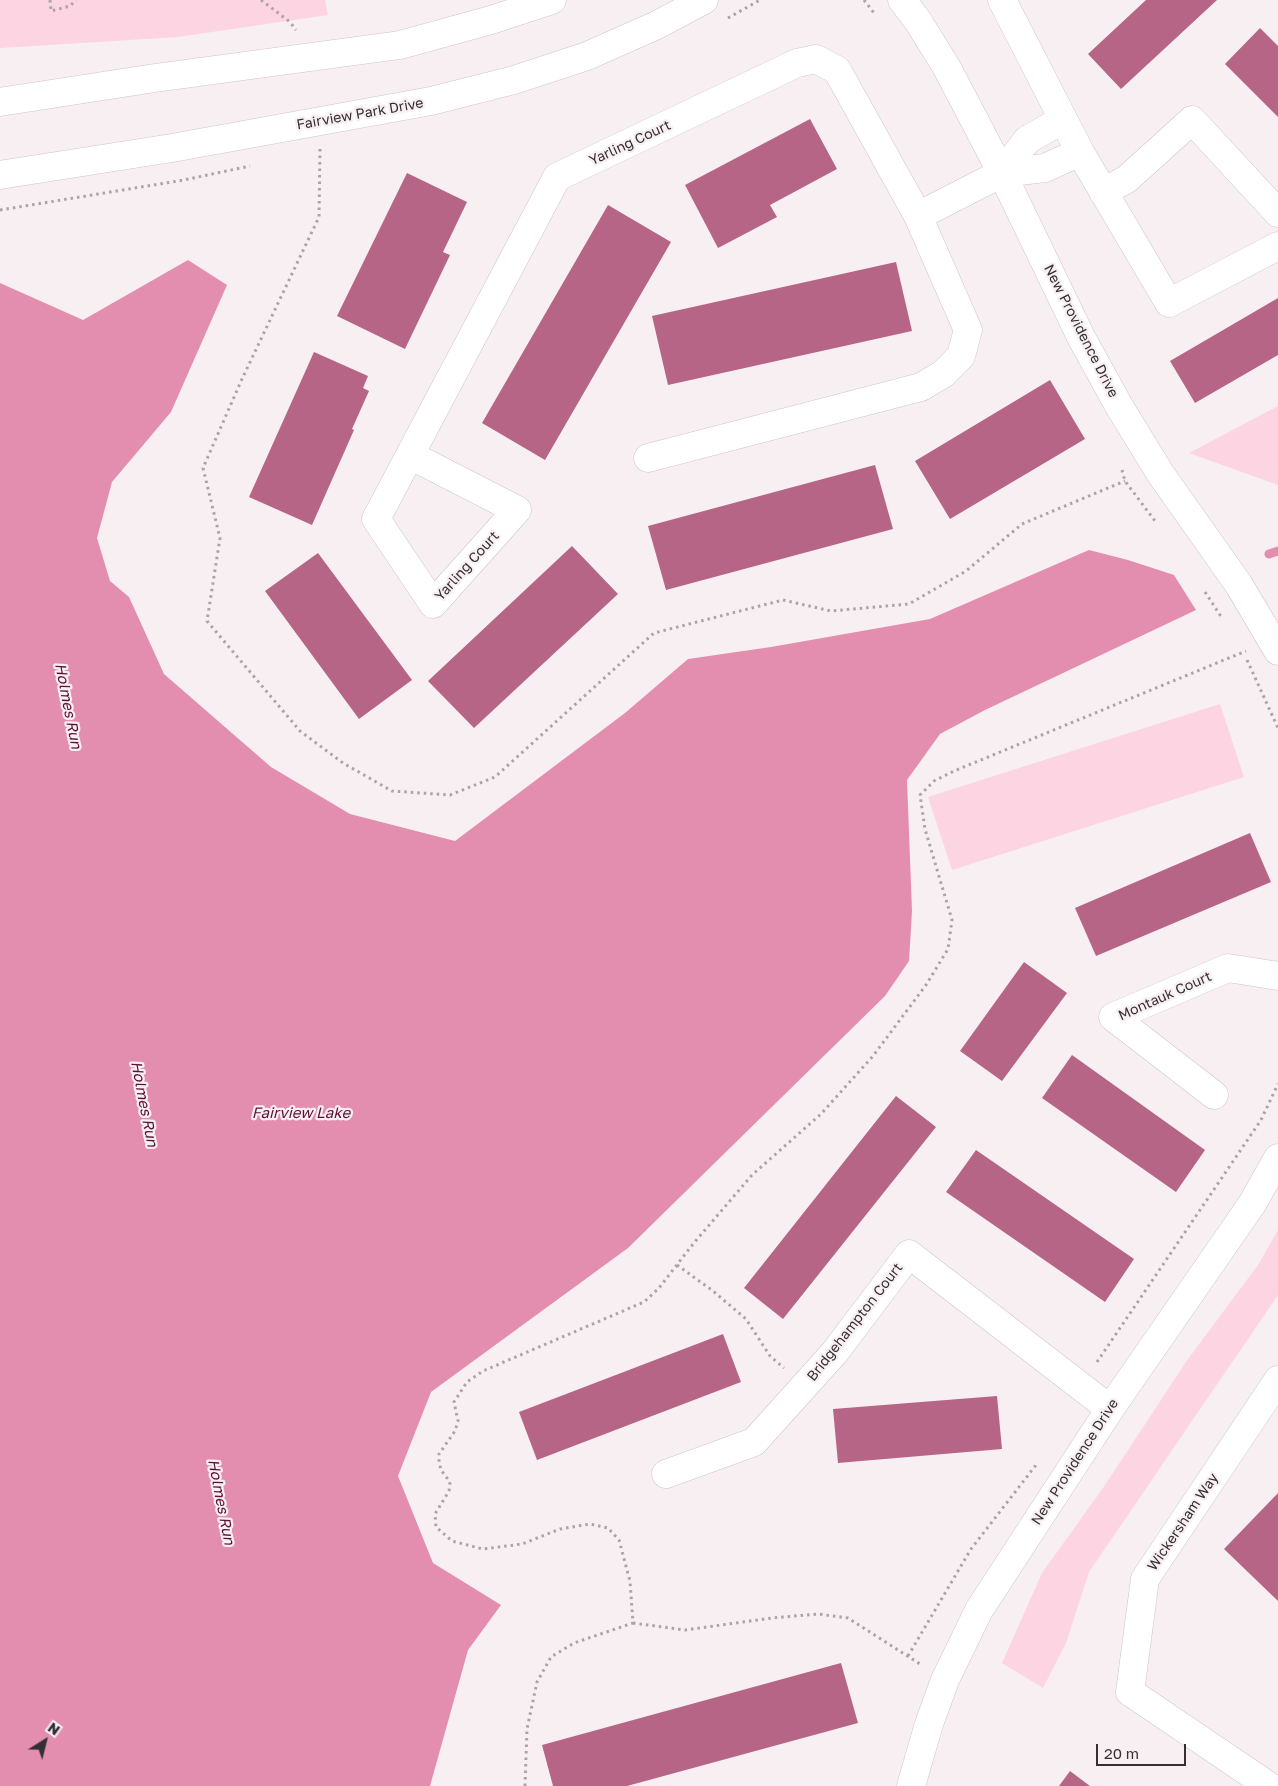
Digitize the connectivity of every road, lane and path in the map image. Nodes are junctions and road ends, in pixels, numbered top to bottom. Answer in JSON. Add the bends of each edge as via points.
{"nodes":[{"id":1,"x":50,"y":0,"type":"edge"},
{"id":2,"x":76,"y":0,"type":"edge"},
{"id":3,"x":262,"y":0,"type":"edge"},
{"id":4,"x":552,"y":0,"type":"edge"},
{"id":5,"x":704,"y":0,"type":"edge"},
{"id":6,"x":902,"y":0,"type":"edge"},
{"id":7,"x":1002,"y":0,"type":"edge"},
{"id":8,"x":297,"y":31,"type":"dead end"},
{"id":9,"x":0,"y":102,"type":"edge"},
{"id":10,"x":1062,"y":120,"type":"junction"},
{"id":11,"x":320,"y":151,"type":"dead end"},
{"id":12,"x":1080,"y":152,"type":"junction"},
{"id":13,"x":310,"y":153,"type":"dead end"},
{"id":14,"x":252,"y":166,"type":"dead end"},
{"id":15,"x":1002,"y":173,"type":"junction"},
{"id":16,"x":0,"y":175,"type":"edge"},
{"id":17,"x":1103,"y":192,"type":"junction"},
{"id":18,"x":0,"y":210,"type":"edge"},
{"id":19,"x":1278,"y":213,"type":"edge"},
{"id":20,"x":918,"y":216,"type":"junction"},
{"id":21,"x":1278,"y":246,"type":"edge"},
{"id":22,"x":410,"y":455,"type":"junction"},
{"id":23,"x":648,"y":458,"type":"dead end"},
{"id":24,"x":1211,"y":601,"type":"dead end"},
{"id":25,"x":1225,"y":623,"type":"dead end"},
{"id":26,"x":1239,"y":645,"type":"dead end"},
{"id":27,"x":1275,"y":646,"type":"edge"},
{"id":28,"x":1243,"y":652,"type":"junction"},
{"id":29,"x":1278,"y":728,"type":"edge"},
{"id":30,"x":1278,"y":976,"type":"edge"},
{"id":31,"x":1214,"y":1095,"type":"dead end"},
{"id":32,"x":1278,"y":1158,"type":"edge"},
{"id":33,"x":677,"y":1265,"type":"junction"},
{"id":34,"x":1278,"y":1380,"type":"edge"},
{"id":35,"x":804,"y":1386,"type":"junction"},
{"id":36,"x":1110,"y":1409,"type":"junction"},
{"id":37,"x":666,"y":1474,"type":"dead end"},
{"id":38,"x":633,"y":1623,"type":"junction"},
{"id":39,"x":945,"y":1680,"type":"junction"},
{"id":40,"x":525,"y":1786,"type":"edge"},
{"id":41,"x":911,"y":1786,"type":"edge"},
{"id":42,"x":1270,"y":1786,"type":"edge"}],
"edges":[{"from":1,"to":2,"type":"path","via":[[51,11],[70,6]]},
{"from":3,"to":8,"type":"path"},
{"from":4,"to":9,"type":"street","via":[[400,45]]},
{"from":5,"to":16,"type":"street","name":"Fairview Park Drive","via":[[587,56],[514,80],[440,99],[172,148]]},
{"from":6,"to":15,"type":"street","name":"New Providence Drive","via":[[948,68]]},
{"from":7,"to":10,"type":"street"},
{"from":10,"to":12,"type":"street"},
{"from":10,"to":15,"type":"street","via":[[1027,140]]},
{"from":11,"to":13,"type":"path"},
{"from":12,"to":15,"type":"street","via":[[1045,168]]},
{"from":12,"to":17,"type":"street"},
{"from":14,"to":18,"type":"path"},
{"from":15,"to":20,"type":"street"},
{"from":15,"to":27,"type":"street","name":"New Providence Drive","via":[[1082,337],[1120,406],[1160,473],[1239,585]]},
{"from":17,"to":19,"type":"street","via":[[1127,179],[1192,120]]},
{"from":17,"to":21,"type":"street","via":[[1169,303]]},
{"from":20,"to":22,"type":"street","name":"Yarling Court","via":[[838,70],[816,59],[797,63],[557,177]]},
{"from":20,"to":23,"type":"street","name":"Yarling Court","via":[[968,330],[961,356],[943,374],[921,387]]},
{"from":22,"to":22,"type":"street","name":"Yarling Court","via":[[376,519],[433,604],[517,510]]},
{"from":24,"to":25,"type":"path"},
{"from":26,"to":28,"type":"path"},
{"from":27,"to":28,"type":"path"},
{"from":28,"to":29,"type":"path"},
{"from":28,"to":33,"type":"path","via":[[954,771],[934,781],[920,795],[925,829],[952,920],[948,949],[926,985],[873,1056],[822,1114],[752,1176]]},
{"from":30,"to":31,"type":"street","name":"Montauk Court","via":[[1228,968],[1113,1017]]},
{"from":32,"to":36,"type":"street","name":"New Providence Drive","via":[[1252,1204]]},
{"from":33,"to":35,"type":"path","via":[[746,1319],[770,1356]]},
{"from":33,"to":38,"type":"path","via":[[644,1302],[482,1370],[467,1382],[454,1402],[458,1421],[455,1431],[438,1462],[450,1482],[449,1491],[435,1514],[436,1527],[452,1542],[483,1549],[522,1544],[560,1529],[590,1524],[608,1528],[619,1540],[630,1581]]},
{"from":34,"to":42,"type":"street","name":"Wickersham Way","via":[[1145,1579],[1130,1692]]},
{"from":35,"to":36,"type":"street","name":"Bridgehampton Court","via":[[835,1352],[909,1254]]},
{"from":35,"to":37,"type":"street","name":"Bridgehampton Court","via":[[754,1442]]},
{"from":36,"to":39,"type":"street","name":"New Providence Drive","via":[[979,1610]]},
{"from":38,"to":39,"type":"path","via":[[684,1630],[818,1614],[848,1618]]},
{"from":38,"to":40,"type":"path","via":[[574,1643],[550,1657],[537,1682],[527,1729]]},
{"from":39,"to":41,"type":"street","name":"New Providence Drive","via":[[928,1724]]}]}
